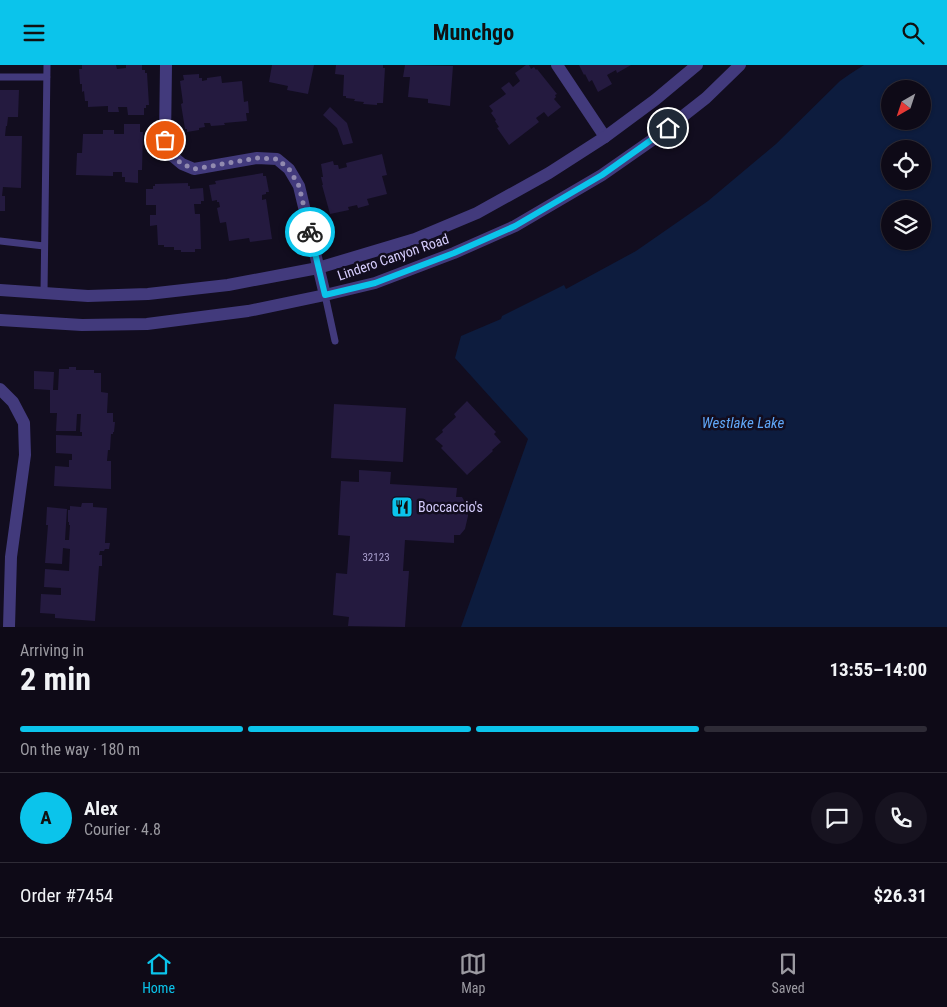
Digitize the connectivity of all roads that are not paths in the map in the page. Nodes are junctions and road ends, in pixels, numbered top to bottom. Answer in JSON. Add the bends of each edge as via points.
{"nodes":[{"id":1,"x":47,"y":65,"type":"edge"},
{"id":2,"x":166,"y":65,"type":"edge"},
{"id":3,"x":557,"y":65,"type":"edge"},
{"id":4,"x":697,"y":65,"type":"edge"},
{"id":5,"x":740,"y":65,"type":"edge"},
{"id":6,"x":0,"y":77,"type":"edge"},
{"id":7,"x":46,"y":77,"type":"junction"},
{"id":8,"x":605,"y":137,"type":"junction"},
{"id":9,"x":0,"y":241,"type":"edge"},
{"id":10,"x":44,"y":246,"type":"junction"},
{"id":11,"x":318,"y":268,"type":"junction"},
{"id":12,"x":0,"y":290,"type":"edge"},
{"id":13,"x":44,"y":293,"type":"junction"},
{"id":14,"x":325,"y":295,"type":"junction"},
{"id":15,"x":0,"y":320,"type":"edge"},
{"id":16,"x":335,"y":341,"type":"dead end"},
{"id":17,"x":0,"y":389,"type":"edge"},
{"id":18,"x":8,"y":627,"type":"edge"}],
"edges":[{"from":1,"to":7,"type":"lane"},
{"from":2,"to":11,"type":"street","via":[[165,140],[170,154],[194,169],[257,158],[277,159],[289,169],[299,186]]},
{"from":3,"to":8,"type":"street"},
{"from":4,"to":8,"type":"street","name":"Lindero Canyon Road"},
{"from":5,"to":14,"type":"street","name":"Lindero Canyon Road","via":[[706,98],[656,138],[602,175],[515,226],[375,283]]},
{"from":6,"to":7,"type":"lane"},
{"from":7,"to":10,"type":"lane"},
{"from":8,"to":11,"type":"street","name":"Lindero Canyon Road","via":[[477,213],[415,239]]},
{"from":9,"to":10,"type":"lane"},
{"from":10,"to":13,"type":"lane"},
{"from":11,"to":13,"type":"street","name":"Lindero Canyon Road","via":[[228,285],[148,294]]},
{"from":11,"to":14,"type":"street"},
{"from":12,"to":13,"type":"street","name":"Lindero Canyon Road"},
{"from":14,"to":15,"type":"street","name":"Lindero Canyon Road","via":[[248,311],[147,324],[82,325]]},
{"from":14,"to":16,"type":"lane"},
{"from":17,"to":18,"type":"street","via":[[13,402],[24,423],[25,455],[10,557]]}]}
